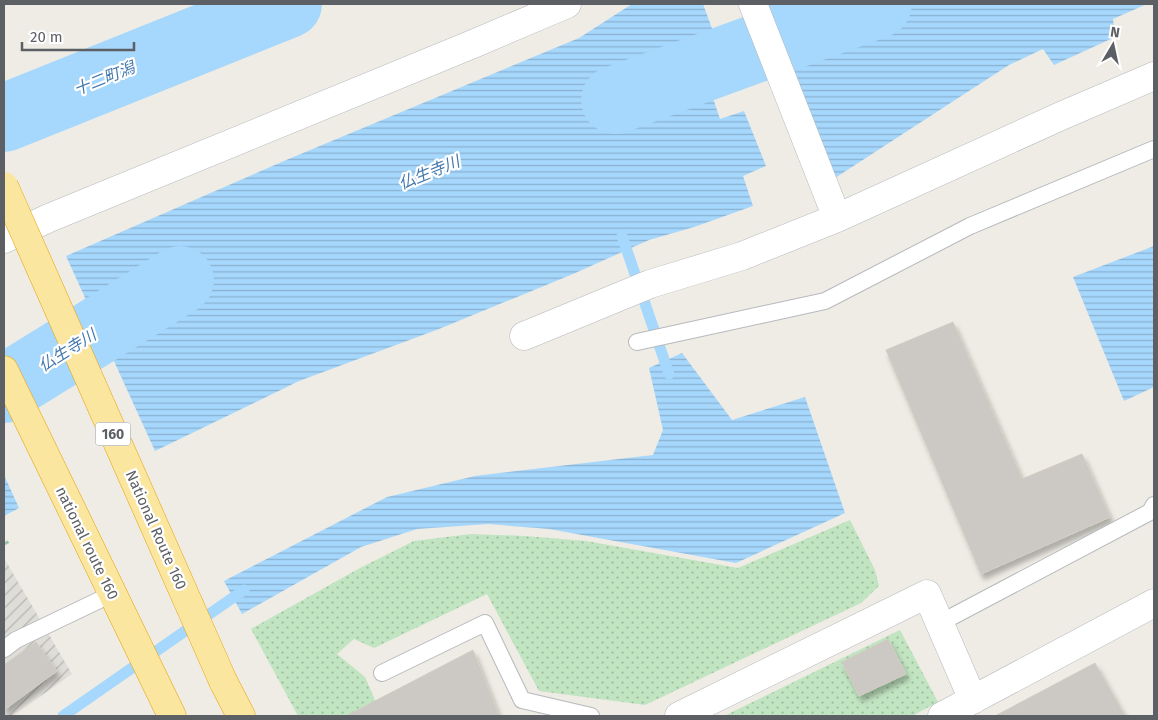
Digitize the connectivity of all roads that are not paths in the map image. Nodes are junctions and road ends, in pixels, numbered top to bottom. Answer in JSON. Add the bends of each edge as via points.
{"nodes":[{"id":1,"x":567,"y":4,"type":"edge"},
{"id":2,"x":753,"y":4,"type":"edge"},
{"id":3,"x":1154,"y":76,"type":"edge"},
{"id":4,"x":1154,"y":149,"type":"edge"},
{"id":5,"x":4,"y":186,"type":"edge"},
{"id":6,"x":837,"y":218,"type":"junction"},
{"id":7,"x":4,"y":239,"type":"edge"},
{"id":8,"x":524,"y":336,"type":"dead end"},
{"id":9,"x":637,"y":342,"type":"dead end"},
{"id":10,"x":4,"y":370,"type":"edge"},
{"id":11,"x":1154,"y":505,"type":"edge"},
{"id":12,"x":112,"y":594,"type":"junction"},
{"id":13,"x":1154,"y":603,"type":"edge"},
{"id":14,"x":940,"y":623,"type":"junction"},
{"id":15,"x":4,"y":649,"type":"edge"},
{"id":16,"x":382,"y":673,"type":"dead end"},
{"id":17,"x":973,"y":700,"type":"junction"},
{"id":18,"x":167,"y":708,"type":"edge"},
{"id":19,"x":691,"y":714,"type":"edge"},
{"id":20,"x":241,"y":716,"type":"edge"},
{"id":21,"x":590,"y":716,"type":"edge"},
{"id":22,"x":942,"y":716,"type":"edge"}],
"edges":[{"from":1,"to":7,"type":"street"},
{"from":2,"to":6,"type":"street"},
{"from":3,"to":6,"type":"street"},
{"from":4,"to":9,"type":"lane","via":[[970,226],[826,301]]},
{"from":5,"to":20,"type":"highway","name":"National Route 160","number":"160","bridge":true},
{"from":6,"to":8,"type":"street","via":[[742,256],[650,284]]},
{"from":10,"to":12,"type":"highway","name":"national route 160"},
{"from":11,"to":14,"type":"lane","via":[[1150,512]]},
{"from":12,"to":15,"type":"lane","via":[[16,640]]},
{"from":12,"to":18,"type":"highway","name":"national route 160"},
{"from":13,"to":17,"type":"street"},
{"from":14,"to":17,"type":"street"},
{"from":14,"to":19,"type":"street","via":[[927,594]]},
{"from":16,"to":21,"type":"lane","via":[[485,623],[522,700]]},
{"from":17,"to":22,"type":"street"}]}
